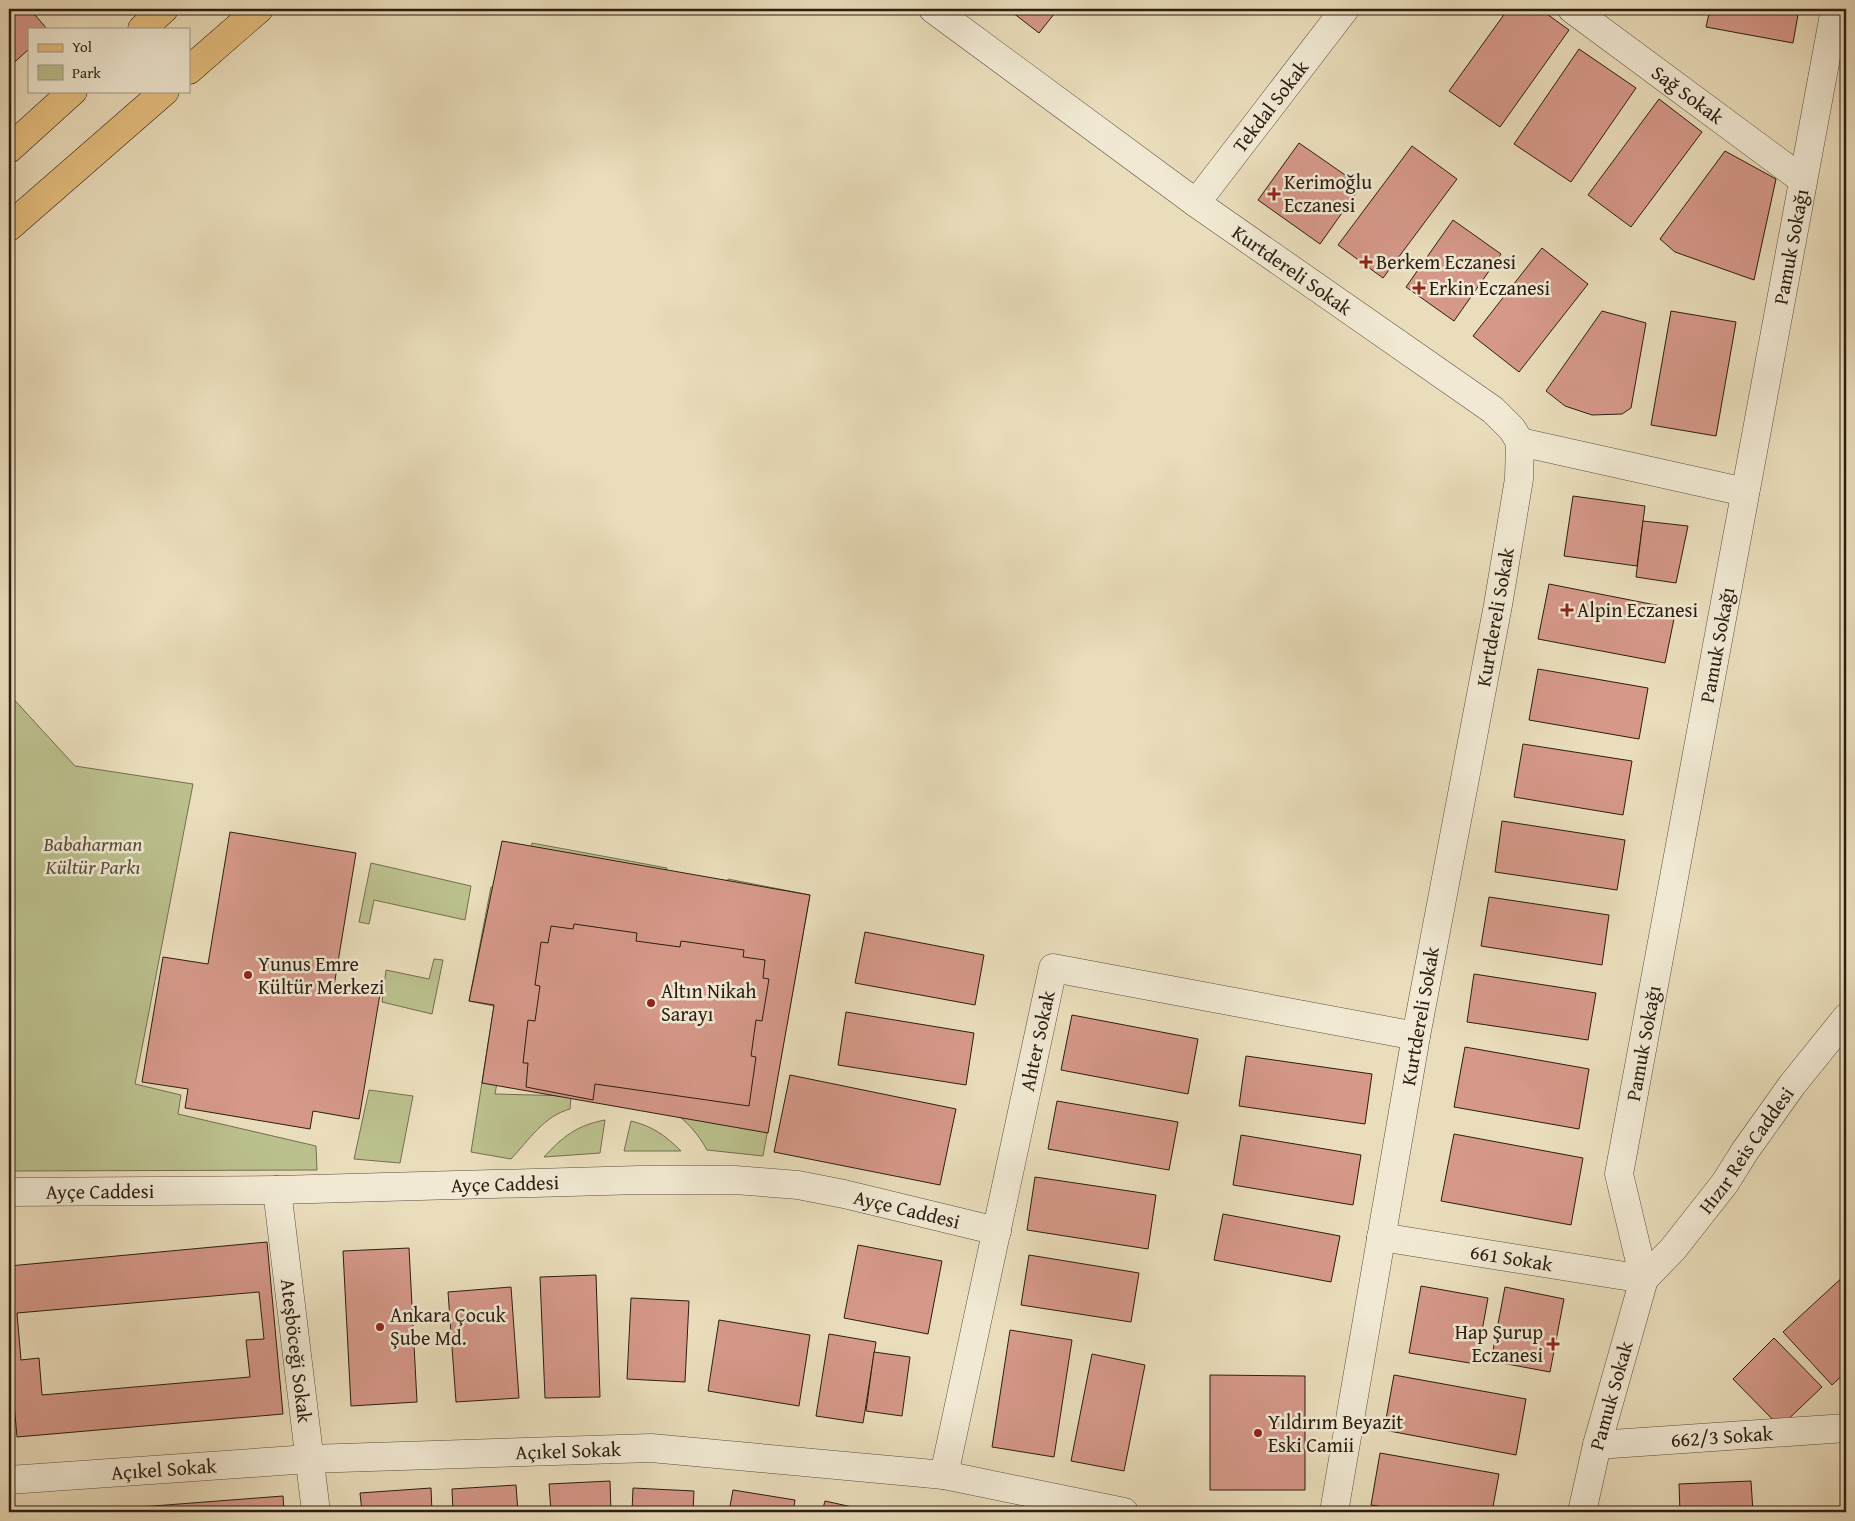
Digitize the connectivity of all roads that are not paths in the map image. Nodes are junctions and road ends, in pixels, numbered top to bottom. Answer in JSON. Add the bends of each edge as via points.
{"nodes":[{"id":1,"x":164,"y":9,"type":"edge"},
{"id":2,"x":259,"y":9,"type":"edge"},
{"id":3,"x":933,"y":9,"type":"edge"},
{"id":4,"x":1344,"y":9,"type":"edge"},
{"id":5,"x":1572,"y":9,"type":"edge"},
{"id":6,"x":1835,"y":9,"type":"edge"},
{"id":7,"x":143,"y":28,"type":"edge"},
{"id":8,"x":190,"y":69,"type":"edge"},
{"id":9,"x":72,"y":92,"type":"edge"},
{"id":10,"x":164,"y":92,"type":"edge"},
{"id":11,"x":9,"y":149,"type":"edge"},
{"id":12,"x":1803,"y":180,"type":"junction"},
{"id":13,"x":1196,"y":203,"type":"junction"},
{"id":14,"x":9,"y":228,"type":"edge"},
{"id":15,"x":1520,"y":442,"type":"junction"},
{"id":16,"x":1745,"y":492,"type":"junction"},
{"id":17,"x":1846,"y":1018,"type":"edge"},
{"id":18,"x":1416,"y":1036,"type":"junction"},
{"id":19,"x":277,"y":1190,"type":"junction"},
{"id":20,"x":9,"y":1192,"type":"edge"},
{"id":21,"x":997,"y":1231,"type":"junction"},
{"id":22,"x":1381,"y":1237,"type":"junction"},
{"id":23,"x":1644,"y":1279,"type":"junction"},
{"id":24,"x":1846,"y":1428,"type":"edge"},
{"id":25,"x":1597,"y":1445,"type":"junction"},
{"id":26,"x":310,"y":1459,"type":"junction"},
{"id":27,"x":944,"y":1475,"type":"junction"},
{"id":28,"x":9,"y":1480,"type":"edge"},
{"id":29,"x":316,"y":1512,"type":"edge"},
{"id":30,"x":1124,"y":1512,"type":"edge"},
{"id":31,"x":1334,"y":1512,"type":"edge"},
{"id":32,"x":1582,"y":1512,"type":"edge"}],
"edges":[{"from":1,"to":7,"type":"main road"},
{"from":2,"to":8,"type":"main road"},
{"from":3,"to":13,"type":"street","name":"Kurtdereli Sokak"},
{"from":4,"to":13,"type":"street","name":"Tekdal Sokak"},
{"from":5,"to":12,"type":"street","name":"Sağ Sokak"},
{"from":6,"to":12,"type":"street","name":"Pamuk Sokağı"},
{"from":9,"to":11,"type":"main road"},
{"from":10,"to":14,"type":"main road"},
{"from":12,"to":16,"type":"street","name":"Pamuk Sokağı"},
{"from":13,"to":15,"type":"street","name":"Kurtdereli Sokak","via":[[1493,410]]},
{"from":15,"to":16,"type":"street"},
{"from":15,"to":18,"type":"street","name":"Kurtdereli Sokak","via":[[1519,478],[1499,596]]},
{"from":16,"to":23,"type":"street","name":"Pamuk Sokağı","via":[[1619,1174]]},
{"from":17,"to":23,"type":"street","name":"Hızır Reis Caddesi","via":[[1787,1092],[1745,1150],[1726,1183],[1673,1249]]},
{"from":18,"to":21,"type":"street","name":"Ahter Sokak","via":[[1053,968]]},
{"from":18,"to":22,"type":"street","name":"Kurtdereli Sokak"},
{"from":19,"to":20,"type":"street","name":"Ayçe Caddesi"},
{"from":19,"to":21,"type":"street","name":"Ayçe Caddesi","via":[[640,1180],[753,1181],[844,1194]]},
{"from":19,"to":26,"type":"street","name":"Ateşböceği Sokak"},
{"from":21,"to":27,"type":"street","name":"Ahter Sokak"},
{"from":22,"to":23,"type":"street","name":"661 Sokak"},
{"from":22,"to":31,"type":"street","name":"Kurtdereli Sokak"},
{"from":23,"to":25,"type":"street","name":"Pamuk Sokak"},
{"from":24,"to":25,"type":"street","name":"662/3 Sokak"},
{"from":25,"to":32,"type":"street","name":"Pamuk Sokak"},
{"from":26,"to":27,"type":"street","name":"Açıkel Sokak","via":[[651,1448]]},
{"from":26,"to":28,"type":"street","name":"Açıkel Sokak"},
{"from":26,"to":29,"type":"street","name":"Ateşböceği Sokak"},
{"from":27,"to":30,"type":"street","name":"Açıkel Sokak"}]}
